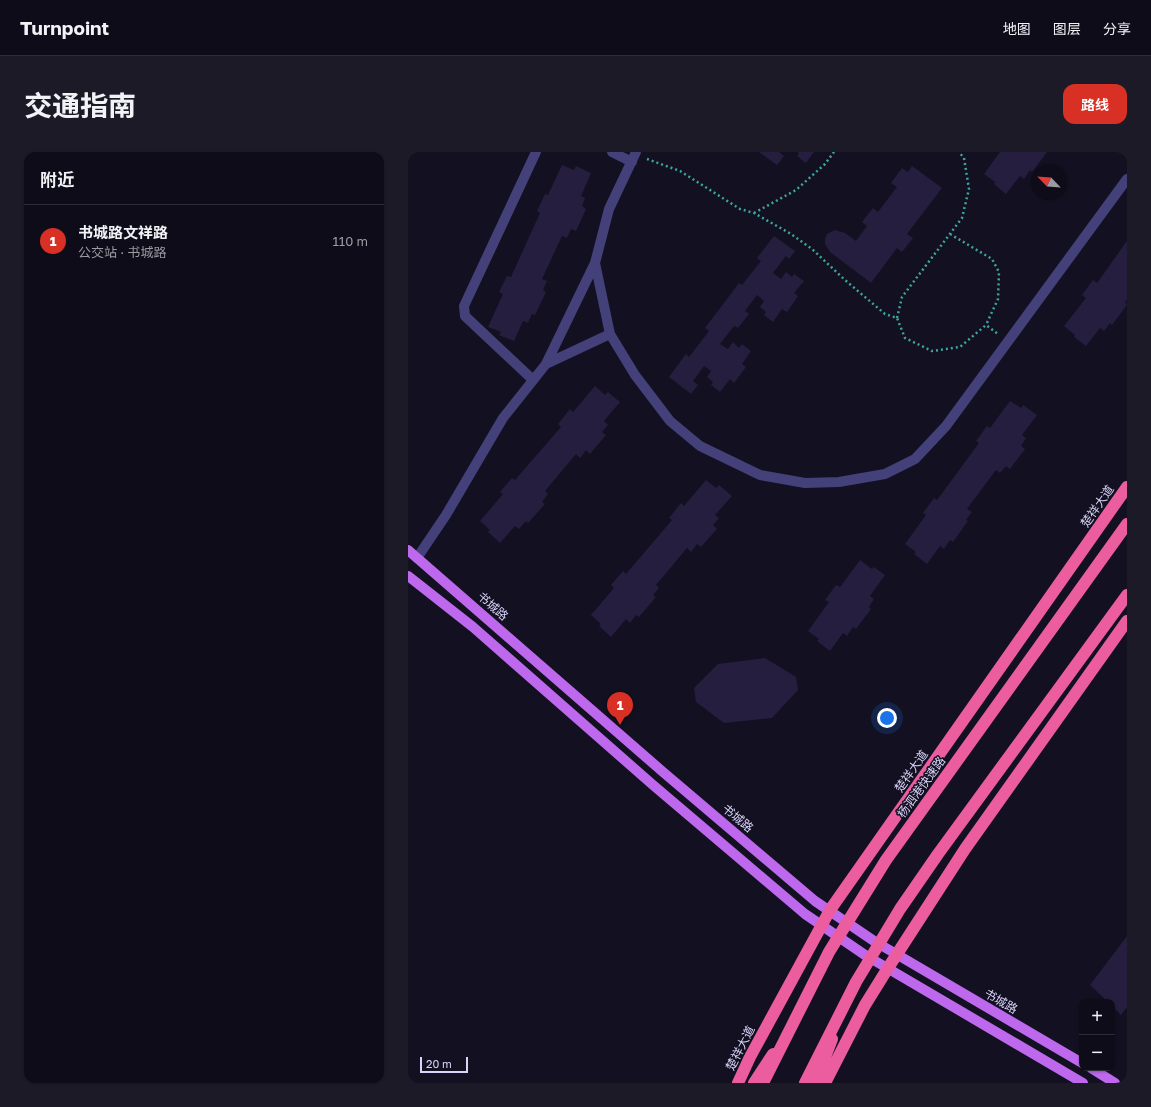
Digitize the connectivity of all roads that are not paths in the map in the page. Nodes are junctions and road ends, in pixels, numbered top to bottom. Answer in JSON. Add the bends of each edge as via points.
{"nodes":[{"id":1,"x":536,"y":152,"type":"edge"},
{"id":2,"x":612,"y":152,"type":"edge"},
{"id":3,"x":634,"y":156,"type":"edge"},
{"id":4,"x":1127,"y":179,"type":"edge"},
{"id":5,"x":595,"y":263,"type":"junction"},
{"id":6,"x":610,"y":334,"type":"junction"},
{"id":7,"x":546,"y":364,"type":"junction"},
{"id":8,"x":533,"y":380,"type":"junction"},
{"id":9,"x":1127,"y":487,"type":"edge"},
{"id":10,"x":1127,"y":524,"type":"edge"},
{"id":11,"x":408,"y":550,"type":"edge"},
{"id":12,"x":417,"y":558,"type":"junction"},
{"id":13,"x":408,"y":576,"type":"edge"},
{"id":14,"x":1127,"y":595,"type":"edge"},
{"id":15,"x":1127,"y":621,"type":"edge"},
{"id":16,"x":830,"y":910,"type":"junction"},
{"id":17,"x":822,"y":925,"type":"junction"},
{"id":18,"x":897,"y":954,"type":"junction"},
{"id":19,"x":888,"y":968,"type":"junction"},
{"id":20,"x":850,"y":993,"type":"junction"},
{"id":21,"x":796,"y":1016,"type":"junction"},
{"id":22,"x":1079,"y":1061,"type":"edge"},
{"id":23,"x":1096,"y":1071,"type":"edge"},
{"id":24,"x":738,"y":1083,"type":"edge"},
{"id":25,"x":754,"y":1083,"type":"edge"},
{"id":26,"x":763,"y":1083,"type":"edge"},
{"id":27,"x":805,"y":1083,"type":"edge"},
{"id":28,"x":815,"y":1083,"type":"edge"},
{"id":29,"x":825,"y":1083,"type":"edge"},
{"id":30,"x":1083,"y":1083,"type":"edge"},
{"id":31,"x":1115,"y":1083,"type":"edge"}],
"edges":[{"from":1,"to":8,"type":"street","via":[[464,306],[465,316]]},
{"from":2,"to":3,"type":"street"},
{"from":3,"to":5,"type":"street","via":[[610,209]]},
{"from":4,"to":6,"type":"street","via":[[946,426],[915,459],[885,474],[839,482],[806,483],[760,475],[700,446],[670,421],[635,375]]},
{"from":5,"to":6,"type":"street"},
{"from":5,"to":7,"type":"street"},
{"from":6,"to":7,"type":"street"},
{"from":7,"to":8,"type":"street"},
{"from":8,"to":12,"type":"street","via":[[503,418],[446,515]]},
{"from":9,"to":16,"type":"highway","name":"楚祥大道"},
{"from":10,"to":21,"type":"highway","name":"杨泗港快速路","bridge":true,"via":[[886,860],[829,952]]},
{"from":11,"to":12,"type":"main road","name":"书城路"},
{"from":12,"to":16,"type":"main road","name":"书城路","via":[[664,772]]},
{"from":13,"to":17,"type":"main road","via":[[472,627],[805,914]]},
{"from":14,"to":20,"type":"highway","bridge":true,"via":[[925,872]]},
{"from":15,"to":18,"type":"highway","via":[[965,849]]},
{"from":16,"to":17,"type":"highway","name":"楚祥大道"},
{"from":16,"to":18,"type":"main road","name":"书城路"},
{"from":17,"to":19,"type":"main road"},
{"from":17,"to":24,"type":"highway","name":"楚祥大道"},
{"from":18,"to":19,"type":"highway"},
{"from":18,"to":22,"type":"main road","name":"书城路"},
{"from":19,"to":29,"type":"highway"},
{"from":19,"to":30,"type":"main road"},
{"from":20,"to":27,"type":"highway","bridge":true},
{"from":20,"to":28,"type":"highway","bridge":true},
{"from":21,"to":25,"type":"highway","bridge":true},
{"from":21,"to":26,"type":"highway","name":"杨泗港快速路","bridge":true},
{"from":23,"to":31,"type":"main road"}]}
